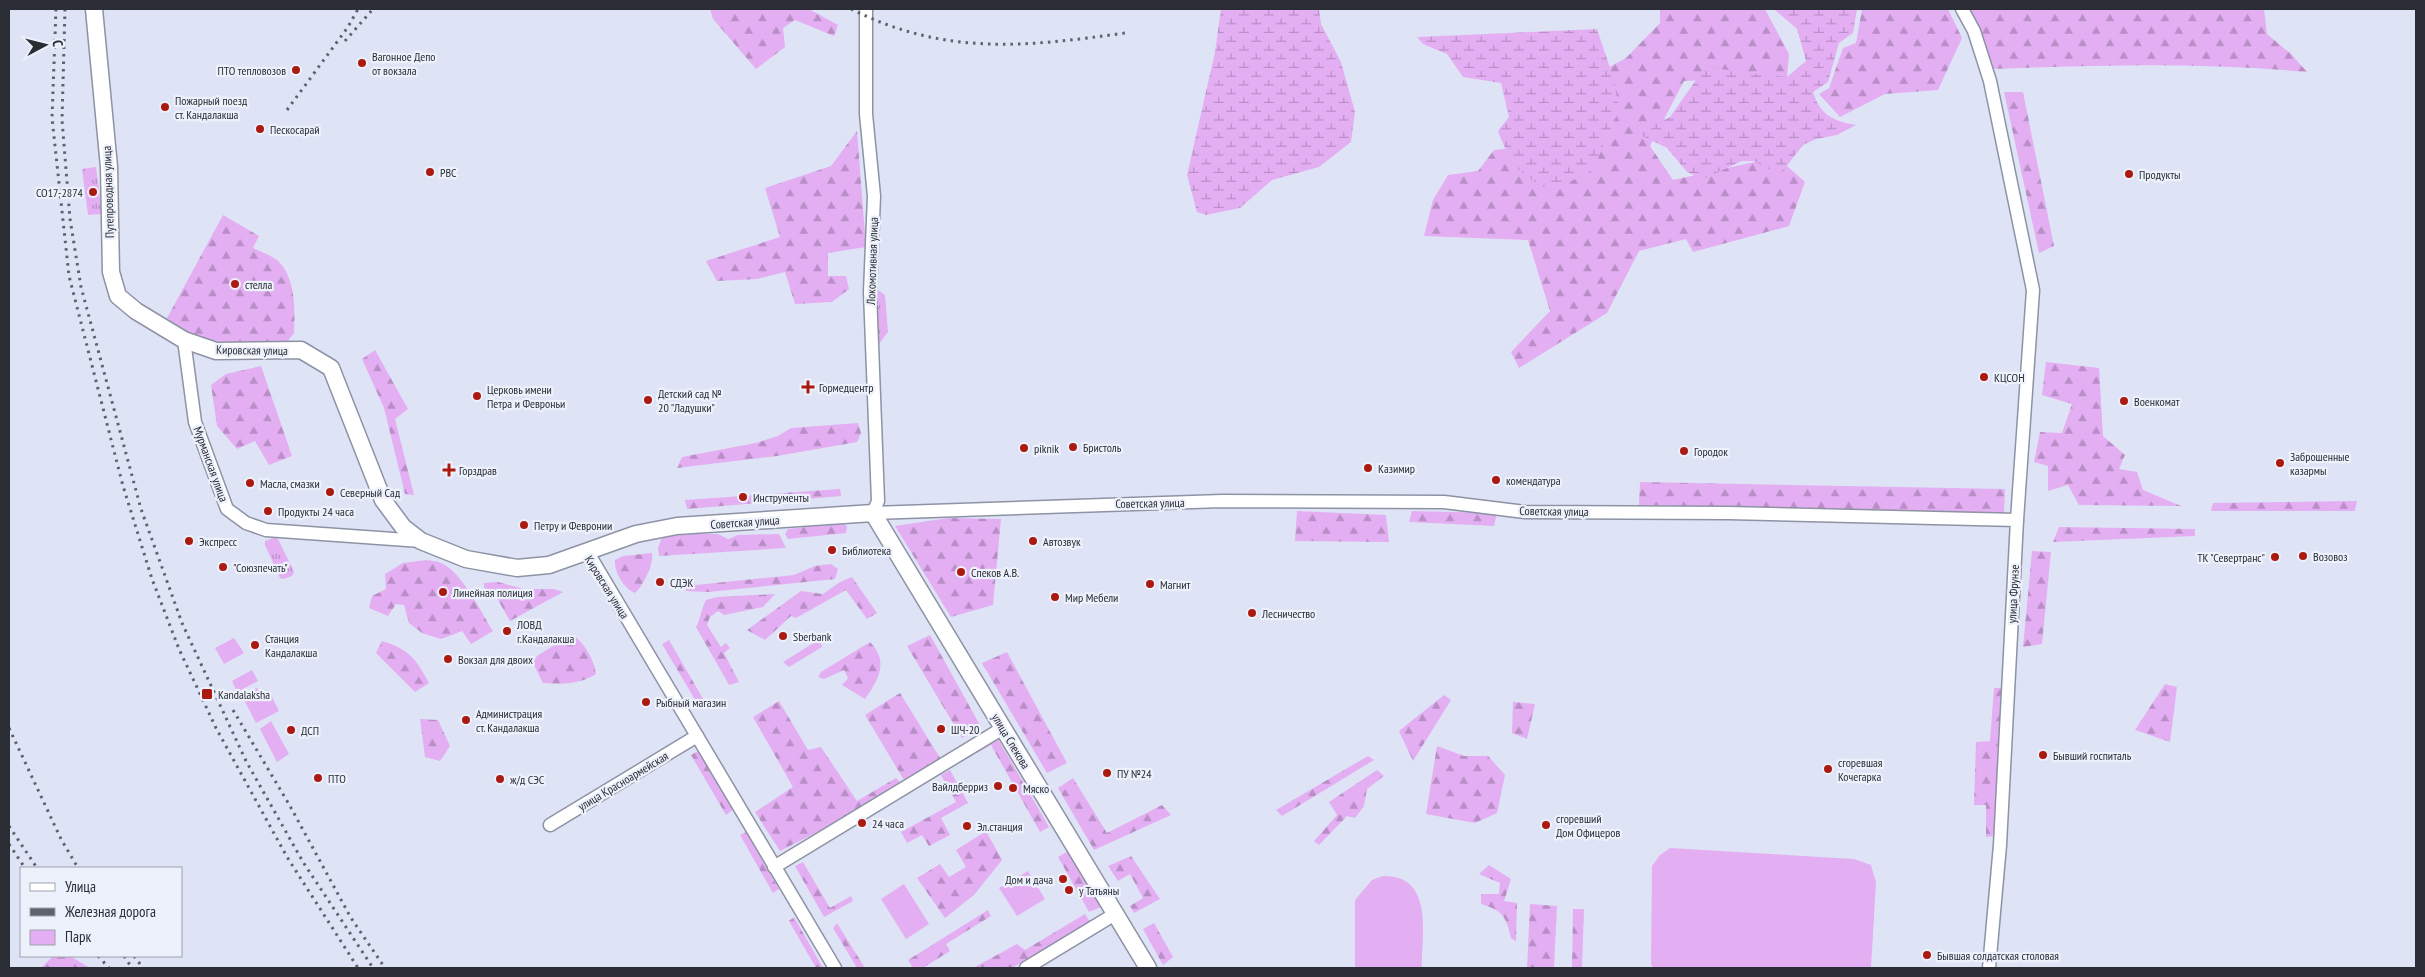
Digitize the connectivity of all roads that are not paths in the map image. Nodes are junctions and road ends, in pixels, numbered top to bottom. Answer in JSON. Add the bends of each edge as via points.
{"nodes":[{"id":1,"x":94,"y":9,"type":"edge"},
{"id":2,"x":866,"y":9,"type":"edge"},
{"id":3,"x":1962,"y":9,"type":"edge"},
{"id":4,"x":184,"y":340,"type":"junction"},
{"id":5,"x":873,"y":513,"type":"junction"},
{"id":6,"x":2017,"y":520,"type":"junction"},
{"id":7,"x":421,"y":541,"type":"junction"},
{"id":8,"x":587,"y":552,"type":"junction"},
{"id":9,"x":1003,"y":728,"type":"junction"},
{"id":10,"x":697,"y":736,"type":"junction"},
{"id":11,"x":550,"y":825,"type":"dead end"},
{"id":12,"x":774,"y":868,"type":"junction"},
{"id":13,"x":1115,"y":914,"type":"junction"},
{"id":14,"x":835,"y":968,"type":"edge"},
{"id":15,"x":1026,"y":968,"type":"edge"},
{"id":16,"x":1148,"y":968,"type":"edge"},
{"id":17,"x":1989,"y":968,"type":"edge"}],
"edges":[{"from":1,"to":4,"type":"main road","name":"Путепроводная улица","via":[[109,167],[111,272],[118,296]]},
{"from":2,"to":5,"type":"street","name":"Локомотивная улица","via":[[866,114],[874,196],[870,292],[878,501]]},
{"from":3,"to":6,"type":"street","name":"улица Фрунзе","via":[[1974,31],[1990,81],[2033,290]]},
{"from":4,"to":7,"type":"main road","name":"Кировская улица","via":[[216,351],[301,350],[331,368],[383,500],[403,527]]},
{"from":4,"to":7,"type":"street","name":"Мурманская улица","via":[[195,422],[227,509],[246,523],[266,530]]},
{"from":5,"to":6,"type":"street","name":"Советская улица","via":[[1222,501],[1444,502],[1525,512]]},
{"from":5,"to":8,"type":"main road","name":"Советская улица","via":[[677,526],[636,534]]},
{"from":5,"to":9,"type":"main road","name":"улица Спекова"},
{"from":6,"to":17,"type":"street","name":"улица Фрунзе","via":[[2000,845]]},
{"from":7,"to":8,"type":"main road","name":"Кировская улица","via":[[466,559],[517,568],[549,565]]},
{"from":8,"to":10,"type":"street","name":"Кировская улица"},
{"from":9,"to":12,"type":"street"},
{"from":9,"to":13,"type":"main road","name":"улица Спекова"},
{"from":10,"to":11,"type":"street","name":"улица Красноармейская"},
{"from":10,"to":12,"type":"street","name":"Кировская улица"},
{"from":12,"to":14,"type":"street","name":"Кировская улица"},
{"from":13,"to":15,"type":"street"},
{"from":13,"to":16,"type":"main road","name":"улица Спекова"}]}
